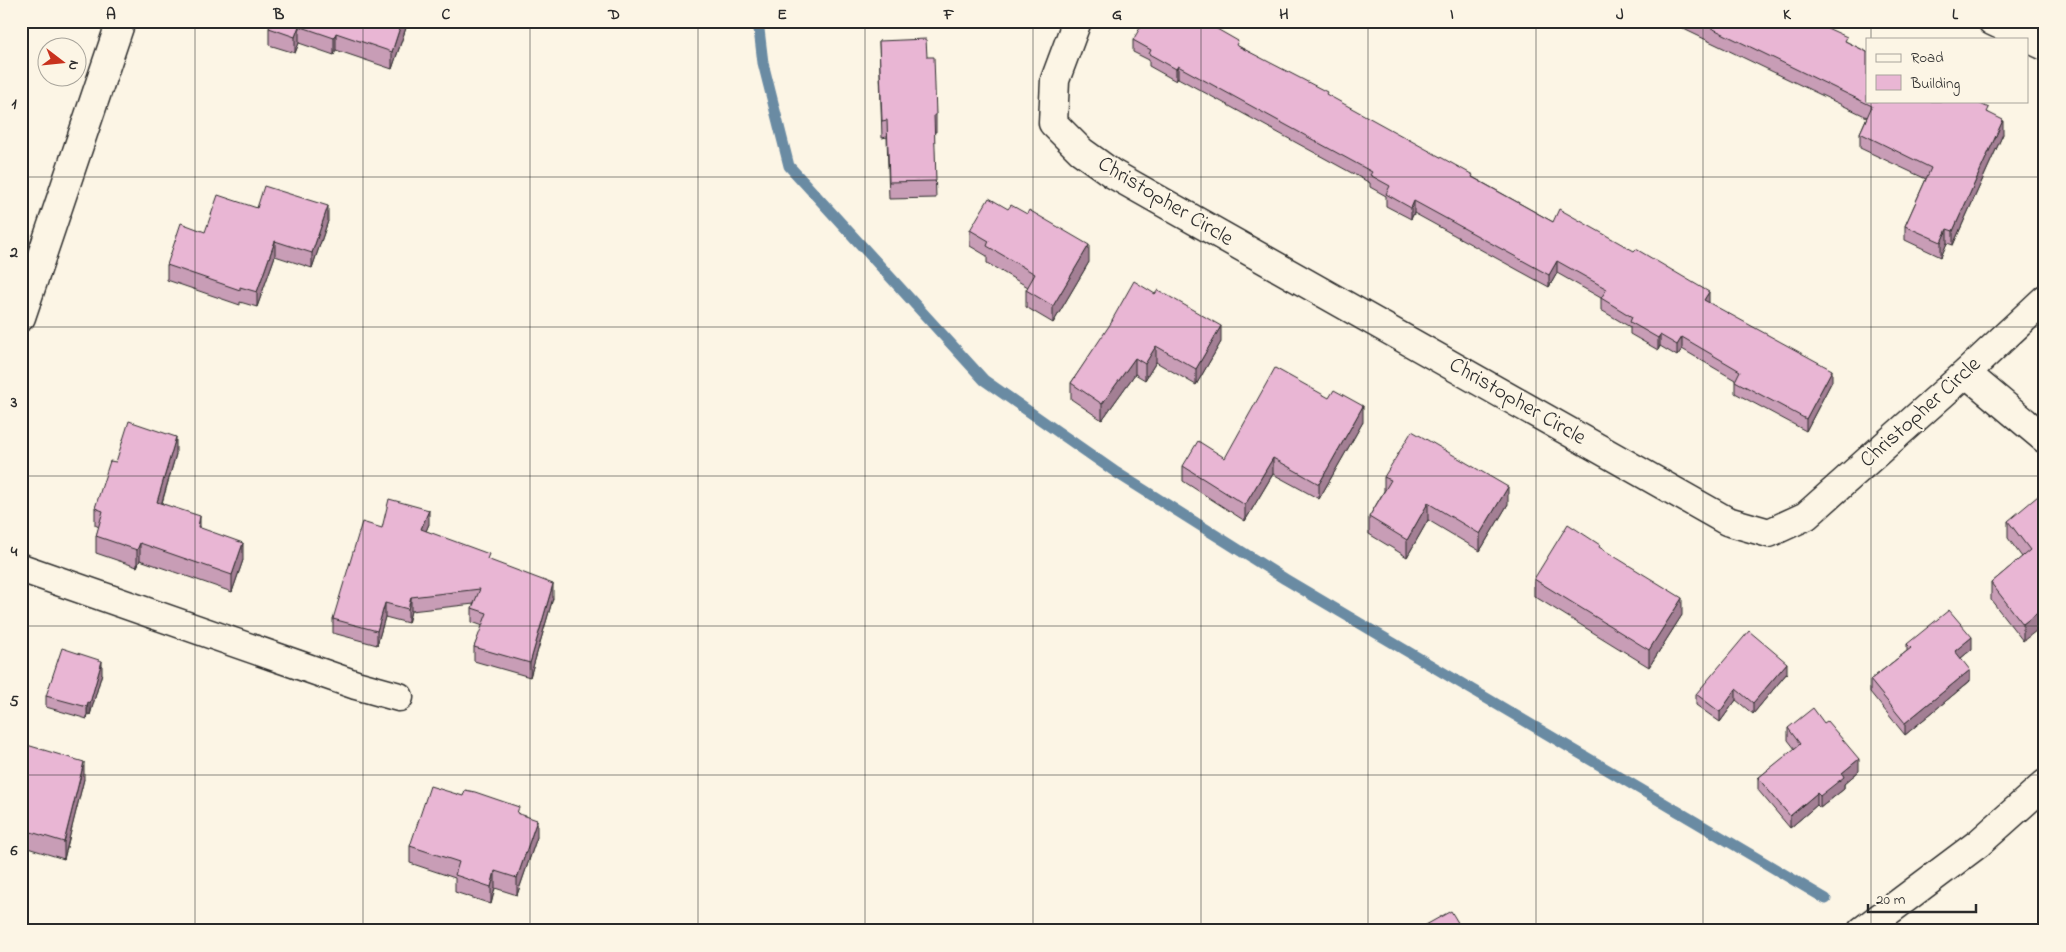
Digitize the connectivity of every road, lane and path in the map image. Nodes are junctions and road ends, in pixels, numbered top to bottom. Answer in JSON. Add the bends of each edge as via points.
{"nodes":[{"id":1,"x":121,"y":21,"type":"edge"},
{"id":2,"x":1076,"y":21,"type":"edge"},
{"id":3,"x":1992,"y":21,"type":"edge"},
{"id":4,"x":2045,"y":46,"type":"edge"},
{"id":5,"x":2045,"y":299,"type":"edge"},
{"id":6,"x":21,"y":317,"type":"edge"},
{"id":7,"x":1966,"y":374,"type":"junction"},
{"id":8,"x":2045,"y":439,"type":"edge"},
{"id":9,"x":21,"y":568,"type":"edge"},
{"id":10,"x":400,"y":697,"type":"dead end"},
{"id":11,"x":2045,"y":784,"type":"edge"},
{"id":12,"x":1862,"y":931,"type":"edge"}],
"edges":[{"from":1,"to":6,"type":"street"},
{"from":2,"to":7,"type":"street","name":"Christopher Circle","via":[[1055,80],[1053,123],[1081,151],[1113,174],[1727,522],[1769,532],[1806,516]]},
{"from":3,"to":4,"type":"street"},
{"from":5,"to":7,"type":"street","name":"Christopher Circle"},
{"from":7,"to":8,"type":"street"},
{"from":9,"to":10,"type":"street","via":[[356,685]]},
{"from":11,"to":12,"type":"street","via":[[1979,843]]}]}
